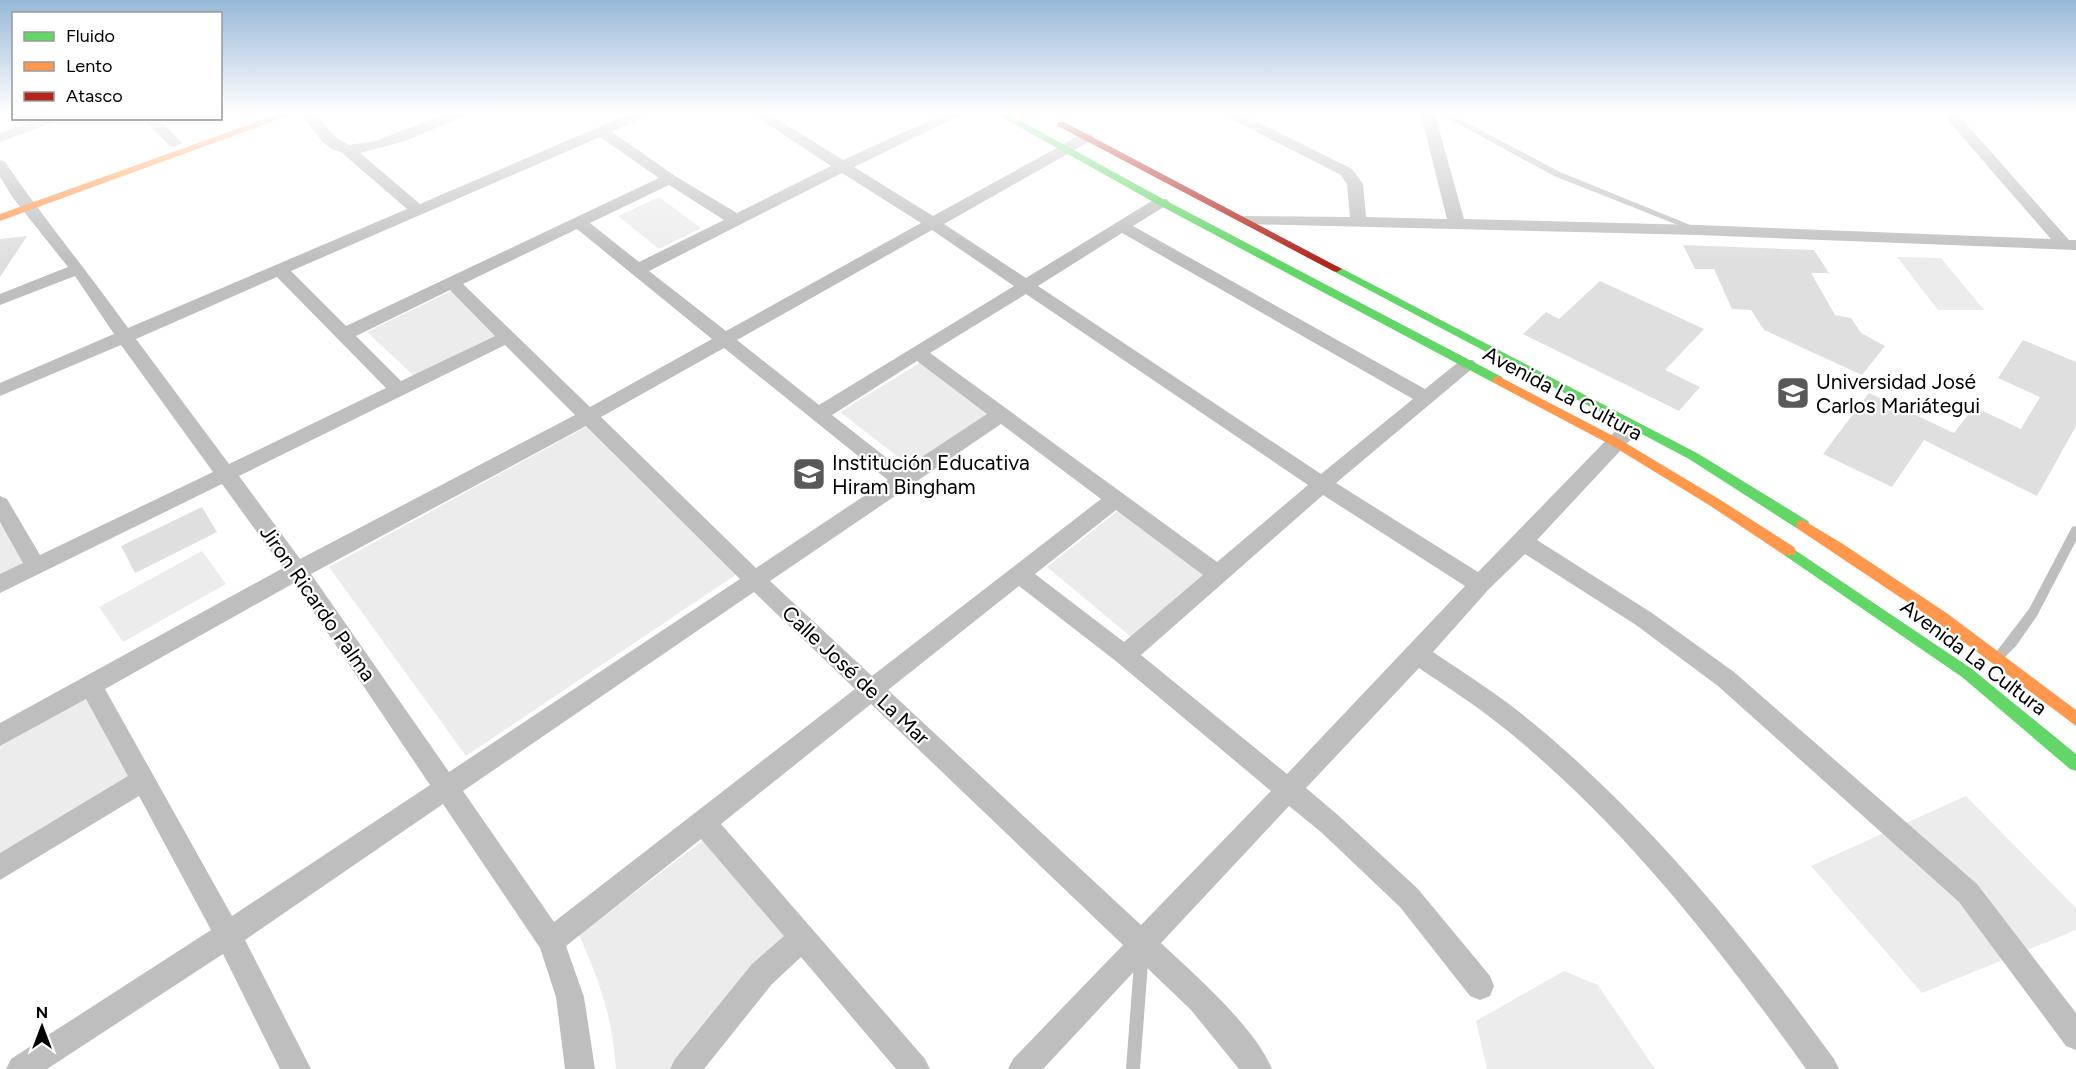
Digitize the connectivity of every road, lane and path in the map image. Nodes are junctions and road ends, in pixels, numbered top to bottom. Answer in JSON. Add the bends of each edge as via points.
{"nodes":[{"id":1,"x":128,"y":161,"type":"edge"},
{"id":2,"x":146,"y":161,"type":"edge"},
{"id":3,"x":360,"y":161,"type":"edge"},
{"id":4,"x":535,"y":161,"type":"edge"},
{"id":5,"x":644,"y":161,"type":"edge"},
{"id":6,"x":832,"y":161,"type":"edge"},
{"id":7,"x":854,"y":161,"type":"edge"},
{"id":8,"x":1044,"y":161,"type":"edge"},
{"id":9,"x":1087,"y":161,"type":"edge"},
{"id":10,"x":1133,"y":161,"type":"edge"},
{"id":11,"x":1324,"y":161,"type":"edge"},
{"id":12,"x":1440,"y":161,"type":"edge"},
{"id":13,"x":1532,"y":161,"type":"edge"},
{"id":14,"x":1993,"y":161,"type":"edge"},
{"id":15,"x":0,"y":165,"type":"edge"},
{"id":16,"x":841,"y":167,"type":"junction"},
{"id":17,"x":670,"y":179,"type":"junction"},
{"id":18,"x":1161,"y":202,"type":"junction"},
{"id":19,"x":16,"y":204,"type":"edge"},
{"id":20,"x":419,"y":211,"type":"junction"},
{"id":21,"x":0,"y":218,"type":"edge"},
{"id":22,"x":1246,"y":219,"type":"junction"},
{"id":23,"x":738,"y":221,"type":"junction"},
{"id":24,"x":1358,"y":222,"type":"junction"},
{"id":25,"x":579,"y":223,"type":"junction"},
{"id":26,"x":933,"y":223,"type":"junction"},
{"id":27,"x":1457,"y":225,"type":"junction"},
{"id":28,"x":1122,"y":227,"type":"junction"},
{"id":29,"x":1698,"y":230,"type":"junction"},
{"id":30,"x":2070,"y":244,"type":"edge"},
{"id":31,"x":78,"y":269,"type":"junction"},
{"id":32,"x":280,"y":270,"type":"junction"},
{"id":33,"x":637,"y":270,"type":"junction"},
{"id":34,"x":452,"y":283,"type":"junction"},
{"id":35,"x":1027,"y":286,"type":"junction"},
{"id":36,"x":0,"y":300,"type":"edge"},
{"id":37,"x":344,"y":334,"type":"junction"},
{"id":38,"x":125,"y":337,"type":"junction"},
{"id":39,"x":507,"y":337,"type":"junction"},
{"id":40,"x":724,"y":339,"type":"junction"},
{"id":41,"x":918,"y":353,"type":"junction"},
{"id":42,"x":1467,"y":364,"type":"junction"},
{"id":43,"x":0,"y":390,"type":"edge"},
{"id":44,"x":399,"y":390,"type":"junction"},
{"id":45,"x":1426,"y":398,"type":"junction"},
{"id":46,"x":819,"y":414,"type":"junction"},
{"id":47,"x":1001,"y":414,"type":"junction"},
{"id":48,"x":586,"y":417,"type":"junction"},
{"id":49,"x":1635,"y":424,"type":"junction"},
{"id":50,"x":1615,"y":442,"type":"junction"},
{"id":51,"x":227,"y":474,"type":"junction"},
{"id":52,"x":902,"y":481,"type":"junction"},
{"id":53,"x":1322,"y":484,"type":"junction"},
{"id":54,"x":1115,"y":499,"type":"junction"},
{"id":55,"x":0,"y":504,"type":"edge"},
{"id":56,"x":2076,"y":530,"type":"edge"},
{"id":57,"x":1523,"y":542,"type":"junction"},
{"id":58,"x":36,"y":567,"type":"junction"},
{"id":59,"x":297,"y":571,"type":"junction"},
{"id":60,"x":1019,"y":574,"type":"junction"},
{"id":61,"x":1219,"y":575,"type":"junction"},
{"id":62,"x":755,"y":580,"type":"junction"},
{"id":63,"x":0,"y":584,"type":"edge"},
{"id":64,"x":1479,"y":584,"type":"junction"},
{"id":65,"x":1417,"y":654,"type":"junction"},
{"id":66,"x":1125,"y":655,"type":"junction"},
{"id":67,"x":1983,"y":665,"type":"junction"},
{"id":68,"x":91,"y":685,"type":"junction"},
{"id":69,"x":872,"y":689,"type":"junction"},
{"id":70,"x":2076,"y":719,"type":"edge"},
{"id":71,"x":0,"y":735,"type":"edge"},
{"id":72,"x":2076,"y":765,"type":"edge"},
{"id":73,"x":142,"y":781,"type":"junction"},
{"id":74,"x":445,"y":788,"type":"junction"},
{"id":75,"x":1289,"y":789,"type":"junction"},
{"id":76,"x":703,"y":822,"type":"junction"},
{"id":77,"x":0,"y":867,"type":"edge"},
{"id":78,"x":228,"y":935,"type":"junction"},
{"id":79,"x":803,"y":937,"type":"junction"},
{"id":80,"x":550,"y":941,"type":"junction"},
{"id":81,"x":1142,"y":944,"type":"junction"},
{"id":82,"x":1480,"y":986,"type":"dead end"},
{"id":83,"x":2076,"y":1036,"type":"edge"},
{"id":84,"x":21,"y":1069,"type":"edge"},
{"id":85,"x":296,"y":1069,"type":"edge"},
{"id":86,"x":580,"y":1069,"type":"edge"},
{"id":87,"x":685,"y":1069,"type":"edge"},
{"id":88,"x":915,"y":1069,"type":"edge"},
{"id":89,"x":1023,"y":1069,"type":"edge"},
{"id":90,"x":1133,"y":1069,"type":"edge"},
{"id":91,"x":1257,"y":1069,"type":"edge"},
{"id":92,"x":1824,"y":1069,"type":"edge"}],
"edges":[{"from":1,"to":19,"type":"street"},
{"from":2,"to":19,"type":"street"},
{"from":3,"to":20,"type":"street"},
{"from":4,"to":20,"type":"street"},
{"from":5,"to":17,"type":"street"},
{"from":6,"to":16,"type":"street"},
{"from":7,"to":16,"type":"street"},
{"from":8,"to":26,"type":"street"},
{"from":9,"to":18,"type":"street","name":"Avenida La Cultura"},
{"from":10,"to":22,"type":"street","name":"Avenida La Cultura"},
{"from":11,"to":24,"type":"street","via":[[1347,172],[1355,184]]},
{"from":12,"to":27,"type":"street"},
{"from":13,"to":29,"type":"lane"},
{"from":14,"to":30,"type":"street"},
{"from":15,"to":19,"type":"street","name":"Jiron Ricardo Palma"},
{"from":16,"to":23,"type":"street"},
{"from":16,"to":26,"type":"street"},
{"from":17,"to":23,"type":"street"},
{"from":17,"to":25,"type":"street"},
{"from":18,"to":28,"type":"street"},
{"from":18,"to":42,"type":"street","name":"Avenida La Cultura"},
{"from":19,"to":21,"type":"street"},
{"from":19,"to":31,"type":"street","name":"Jiron Ricardo Palma"},
{"from":20,"to":32,"type":"street"},
{"from":22,"to":24,"type":"street"},
{"from":22,"to":49,"type":"street","name":"Avenida La Cultura"},
{"from":23,"to":33,"type":"street"},
{"from":24,"to":27,"type":"street"},
{"from":25,"to":33,"type":"street"},
{"from":25,"to":34,"type":"street"},
{"from":26,"to":35,"type":"street"},
{"from":26,"to":40,"type":"street"},
{"from":27,"to":29,"type":"street"},
{"from":28,"to":35,"type":"street"},
{"from":28,"to":45,"type":"street"},
{"from":29,"to":30,"type":"street"},
{"from":31,"to":36,"type":"street"},
{"from":31,"to":38,"type":"street","name":"Jiron Ricardo Palma"},
{"from":32,"to":37,"type":"street"},
{"from":32,"to":38,"type":"street"},
{"from":33,"to":40,"type":"street"},
{"from":34,"to":37,"type":"street"},
{"from":34,"to":39,"type":"street","name":"Calle José de La Mar"},
{"from":35,"to":41,"type":"street"},
{"from":35,"to":53,"type":"street"},
{"from":37,"to":44,"type":"street"},
{"from":38,"to":43,"type":"street"},
{"from":38,"to":51,"type":"street","name":"Jiron Ricardo Palma"},
{"from":39,"to":44,"type":"street"},
{"from":39,"to":48,"type":"street","name":"Calle José de La Mar"},
{"from":40,"to":46,"type":"street"},
{"from":40,"to":48,"type":"street"},
{"from":41,"to":46,"type":"street"},
{"from":41,"to":47,"type":"street"},
{"from":42,"to":45,"type":"street"},
{"from":42,"to":50,"type":"street","name":"Avenida La Cultura"},
{"from":44,"to":51,"type":"street"},
{"from":45,"to":53,"type":"street"},
{"from":46,"to":52,"type":"street"},
{"from":47,"to":52,"type":"street"},
{"from":47,"to":54,"type":"street"},
{"from":48,"to":59,"type":"street"},
{"from":48,"to":62,"type":"street","name":"Calle José de La Mar"},
{"from":49,"to":50,"type":"street"},
{"from":49,"to":67,"type":"street","name":"Avenida La Cultura","via":[[1775,505],[1953,623]]},
{"from":50,"to":57,"type":"street"},
{"from":50,"to":67,"type":"street","name":"Avenida La Cultura"},
{"from":51,"to":58,"type":"street"},
{"from":51,"to":59,"type":"street","name":"Jiron Ricardo Palma"},
{"from":52,"to":62,"type":"street"},
{"from":53,"to":61,"type":"street"},
{"from":53,"to":64,"type":"street"},
{"from":54,"to":60,"type":"street"},
{"from":54,"to":61,"type":"street"},
{"from":55,"to":58,"type":"street"},
{"from":56,"to":67,"type":"lane","via":[[2052,580],[2013,642]]},
{"from":57,"to":64,"type":"street"},
{"from":57,"to":83,"type":"street","via":[[1644,619],[1726,679],[1968,893]]},
{"from":58,"to":63,"type":"street"},
{"from":59,"to":68,"type":"street"},
{"from":59,"to":74,"type":"street","name":"Jiron Ricardo Palma"},
{"from":60,"to":66,"type":"street"},
{"from":60,"to":69,"type":"street"},
{"from":61,"to":66,"type":"street"},
{"from":62,"to":69,"type":"street","name":"Calle José de La Mar"},
{"from":62,"to":74,"type":"street"},
{"from":64,"to":65,"type":"street"},
{"from":65,"to":75,"type":"street"},
{"from":65,"to":92,"type":"street","via":[[1524,729],[1616,815],[1719,928]]},
{"from":66,"to":75,"type":"street"},
{"from":67,"to":70,"type":"street","name":"Avenida La Cultura"},
{"from":67,"to":72,"type":"street","name":"Avenida La Cultura"},
{"from":68,"to":71,"type":"street"},
{"from":68,"to":73,"type":"street"},
{"from":69,"to":76,"type":"street"},
{"from":69,"to":81,"type":"street","name":"Calle José de La Mar"},
{"from":73,"to":77,"type":"street"},
{"from":73,"to":78,"type":"street"},
{"from":74,"to":78,"type":"street"},
{"from":74,"to":80,"type":"street","name":"Jiron Ricardo Palma"},
{"from":75,"to":81,"type":"street"},
{"from":75,"to":82,"type":"street","via":[[1409,898]]},
{"from":76,"to":79,"type":"street"},
{"from":76,"to":80,"type":"street"},
{"from":78,"to":84,"type":"street"},
{"from":78,"to":85,"type":"street"},
{"from":79,"to":87,"type":"street","via":[[762,974]]},
{"from":79,"to":88,"type":"street"},
{"from":80,"to":86,"type":"street","name":"Jiron Ricardo Palma","via":[[570,997]]},
{"from":81,"to":89,"type":"street"},
{"from":81,"to":90,"type":"lane"},
{"from":81,"to":91,"type":"street","name":"Calle José de La Mar","via":[[1201,1000]]}]}
